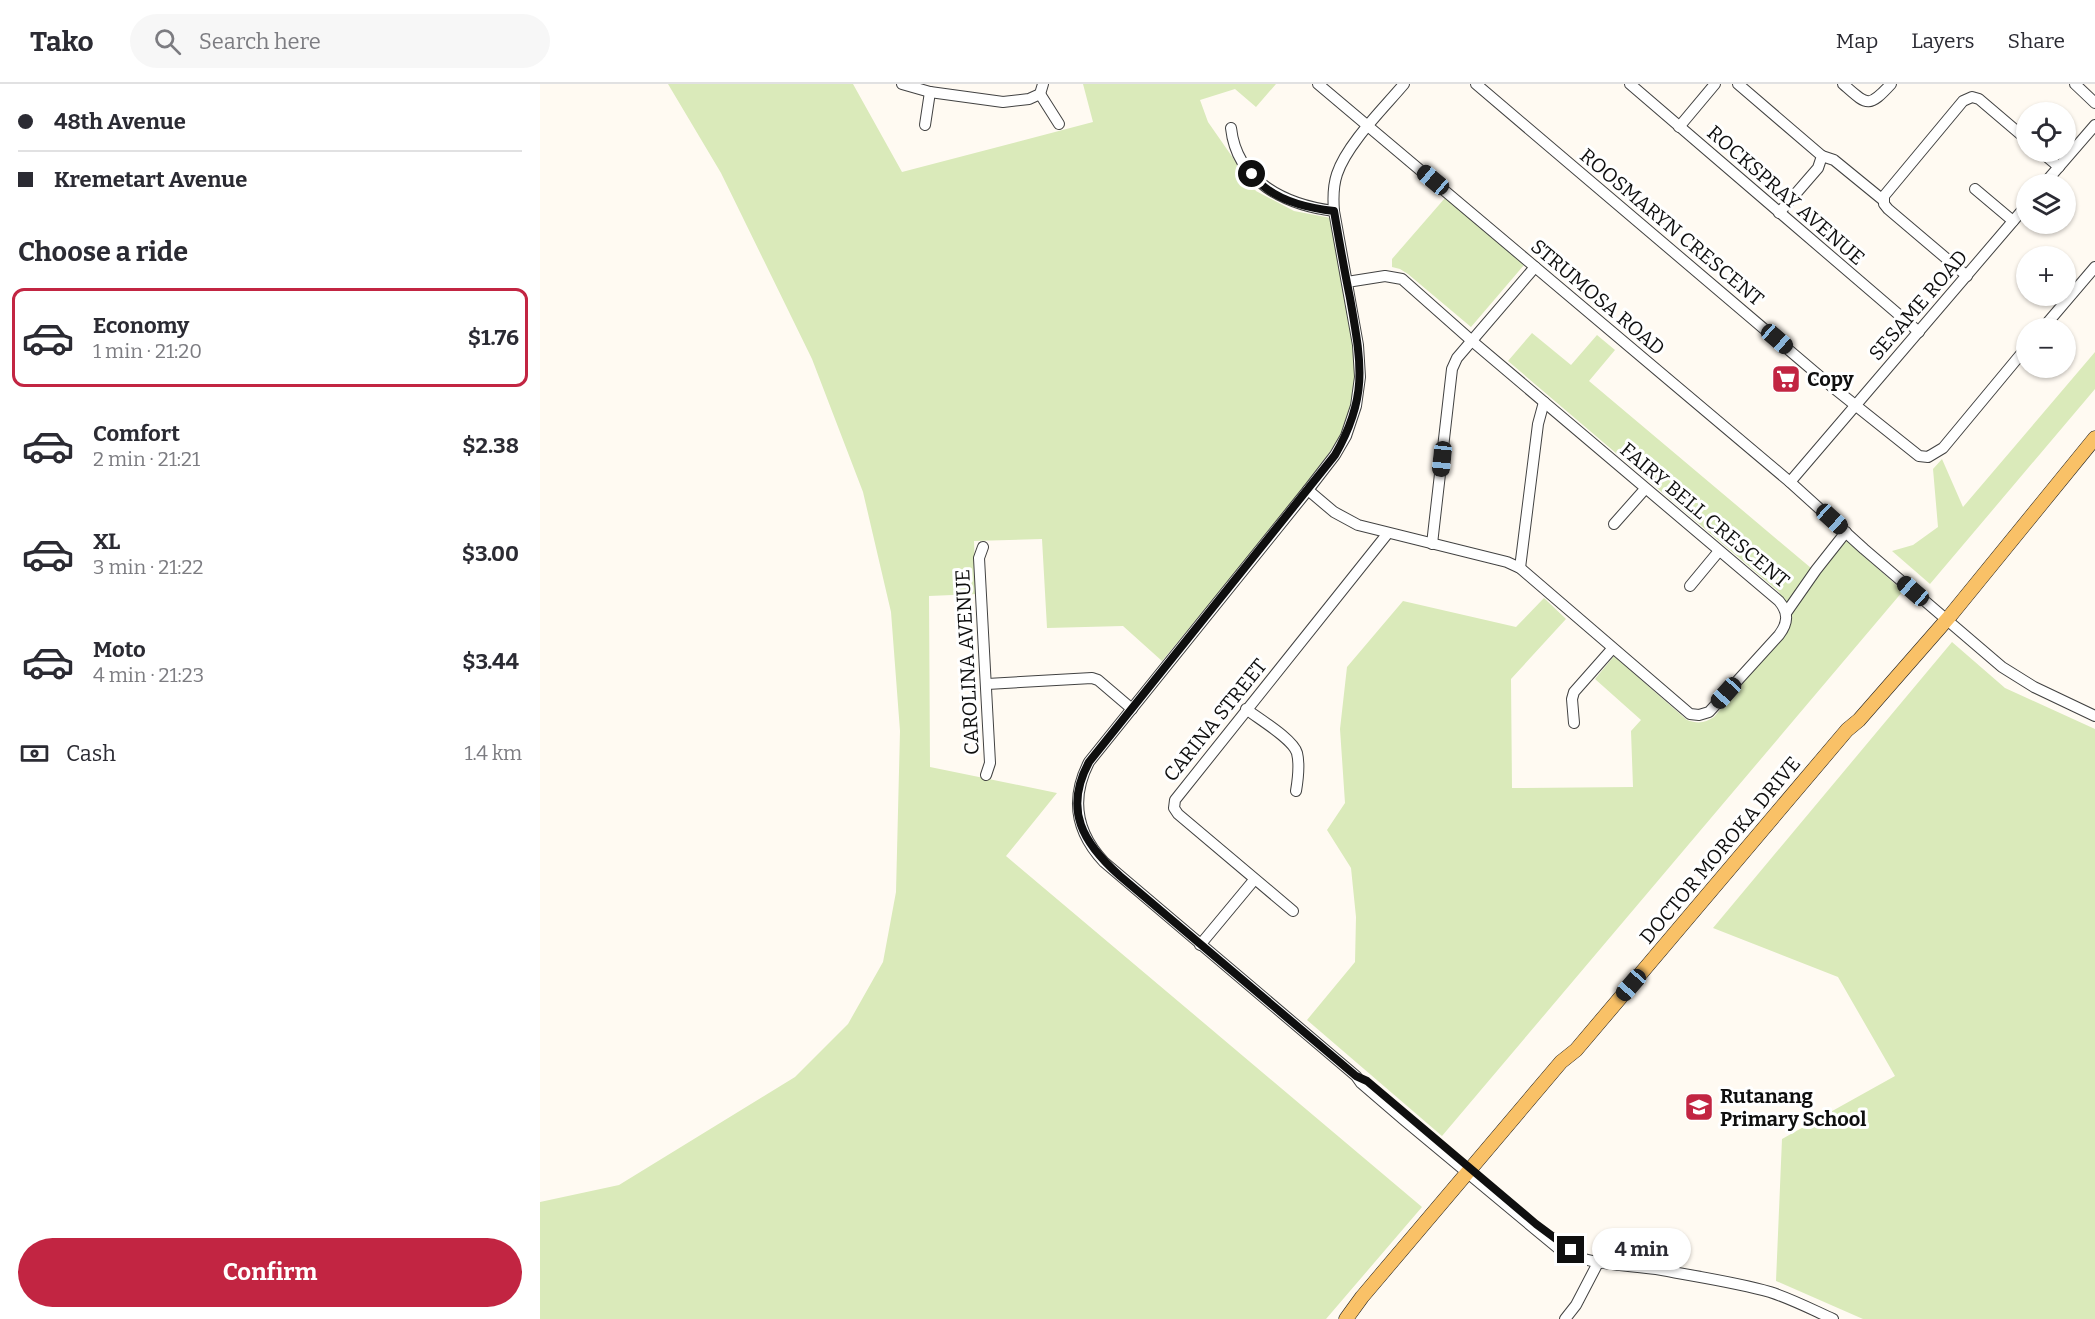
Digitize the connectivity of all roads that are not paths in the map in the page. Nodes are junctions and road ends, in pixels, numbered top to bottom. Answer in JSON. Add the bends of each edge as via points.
{"nodes":[{"id":1,"x":902,"y":84,"type":"edge"},
{"id":2,"x":1318,"y":84,"type":"edge"},
{"id":3,"x":1404,"y":84,"type":"edge"},
{"id":4,"x":1476,"y":84,"type":"edge"},
{"id":5,"x":1630,"y":84,"type":"edge"},
{"id":6,"x":1715,"y":84,"type":"edge"},
{"id":7,"x":1738,"y":84,"type":"edge"},
{"id":8,"x":1843,"y":84,"type":"edge"},
{"id":9,"x":1891,"y":84,"type":"edge"},
{"id":10,"x":2075,"y":84,"type":"edge"},
{"id":11,"x":1041,"y":89,"type":"edge"},
{"id":12,"x":930,"y":92,"type":"junction"},
{"id":13,"x":2095,"y":103,"type":"edge"},
{"id":14,"x":1059,"y":124,"type":"dead end"},
{"id":15,"x":925,"y":125,"type":"dead end"},
{"id":16,"x":2095,"y":125,"type":"edge"},
{"id":17,"x":1367,"y":126,"type":"junction"},
{"id":18,"x":1679,"y":127,"type":"junction"},
{"id":19,"x":1231,"y":128,"type":"dead end"},
{"id":20,"x":2016,"y":130,"type":"edge"},
{"id":21,"x":1822,"y":156,"type":"junction"},
{"id":22,"x":2053,"y":162,"type":"edge"},
{"id":23,"x":2059,"y":167,"type":"junction"},
{"id":24,"x":2053,"y":174,"type":"edge"},
{"id":25,"x":1975,"y":189,"type":"dead end"},
{"id":26,"x":1883,"y":200,"type":"junction"},
{"id":27,"x":1334,"y":211,"type":"junction"},
{"id":28,"x":1779,"y":213,"type":"junction"},
{"id":29,"x":2016,"y":218,"type":"edge"},
{"id":30,"x":2013,"y":221,"type":"junction"},
{"id":31,"x":1535,"y":267,"type":"junction"},
{"id":32,"x":2095,"y":267,"type":"edge"},
{"id":33,"x":1967,"y":276,"type":"junction"},
{"id":34,"x":1347,"y":282,"type":"junction"},
{"id":35,"x":2052,"y":318,"type":"edge"},
{"id":36,"x":1919,"y":332,"type":"junction"},
{"id":37,"x":1472,"y":341,"type":"junction"},
{"id":38,"x":2016,"y":360,"type":"edge"},
{"id":39,"x":1544,"y":402,"type":"junction"},
{"id":40,"x":1857,"y":405,"type":"junction"},
{"id":41,"x":2095,"y":438,"type":"edge"},
{"id":42,"x":1790,"y":482,"type":"junction"},
{"id":43,"x":1646,"y":489,"type":"junction"},
{"id":44,"x":1308,"y":490,"type":"junction"},
{"id":45,"x":1614,"y":525,"type":"dead end"},
{"id":46,"x":1388,"y":533,"type":"junction"},
{"id":47,"x":1850,"y":535,"type":"junction"},
{"id":48,"x":1432,"y":544,"type":"junction"},
{"id":49,"x":983,"y":547,"type":"dead end"},
{"id":50,"x":1719,"y":551,"type":"junction"},
{"id":51,"x":1520,"y":568,"type":"junction"},
{"id":52,"x":1690,"y":586,"type":"dead end"},
{"id":53,"x":1786,"y":613,"type":"junction"},
{"id":54,"x":1945,"y":616,"type":"junction"},
{"id":55,"x":1612,"y":649,"type":"junction"},
{"id":56,"x":987,"y":684,"type":"junction"},
{"id":57,"x":1132,"y":709,"type":"junction"},
{"id":58,"x":1246,"y":710,"type":"junction"},
{"id":59,"x":2095,"y":716,"type":"edge"},
{"id":60,"x":1574,"y":723,"type":"dead end"},
{"id":61,"x":986,"y":775,"type":"dead end"},
{"id":62,"x":1296,"y":791,"type":"dead end"},
{"id":63,"x":1254,"y":880,"type":"junction"},
{"id":64,"x":1293,"y":911,"type":"dead end"},
{"id":65,"x":1200,"y":945,"type":"junction"},
{"id":66,"x":1472,"y":1172,"type":"junction"},
{"id":67,"x":1604,"y":1262,"type":"junction"},
{"id":68,"x":1349,"y":1316,"type":"edge"},
{"id":69,"x":1565,"y":1319,"type":"edge"},
{"id":70,"x":1833,"y":1319,"type":"edge"}],
"edges":[{"from":1,"to":12,"type":"street"},
{"from":2,"to":17,"type":"street","name":"STRUMOSA ROAD"},
{"from":3,"to":17,"type":"street"},
{"from":4,"to":40,"type":"street","name":"ROOSMARYN CRESCENT"},
{"from":5,"to":18,"type":"street","name":"ROCKSPRAY AVENUE"},
{"from":6,"to":18,"type":"street"},
{"from":7,"to":21,"type":"street"},
{"from":8,"to":9,"type":"street","via":[[1870,102]]},
{"from":10,"to":13,"type":"street"},
{"from":11,"to":12,"type":"street","via":[[1029,99],[1010,103]]},
{"from":11,"to":14,"type":"street"},
{"from":12,"to":15,"type":"street"},
{"from":16,"to":23,"type":"street"},
{"from":17,"to":27,"type":"street","via":[[1336,176]]},
{"from":17,"to":31,"type":"street","name":"STRUMOSA ROAD"},
{"from":18,"to":28,"type":"street","name":"ROCKSPRAY AVENUE"},
{"from":19,"to":27,"type":"street","via":[[1235,147],[1264,186],[1302,206]]},
{"from":20,"to":26,"type":"street","via":[[1979,99],[1965,99]]},
{"from":21,"to":26,"type":"street","via":[[1834,160]]},
{"from":21,"to":28,"type":"street","via":[[1818,168]]},
{"from":22,"to":23,"type":"street"},
{"from":23,"to":24,"type":"street"},
{"from":25,"to":30,"type":"street"},
{"from":26,"to":33,"type":"street","via":[[1888,209]]},
{"from":27,"to":34,"type":"street"},
{"from":28,"to":36,"type":"street","name":"ROCKSPRAY AVENUE"},
{"from":29,"to":30,"type":"street","name":"SESAME ROAD"},
{"from":30,"to":33,"type":"street","name":"SESAME ROAD"},
{"from":31,"to":37,"type":"street"},
{"from":31,"to":42,"type":"street","name":"STRUMOSA ROAD"},
{"from":32,"to":35,"type":"street"},
{"from":33,"to":36,"type":"street","name":"SESAME ROAD"},
{"from":34,"to":37,"type":"street","name":"FAIRY BELL CRESCENT","via":[[1385,276],[1402,279]]},
{"from":34,"to":44,"type":"street","via":[[1361,366],[1356,406],[1341,445]]},
{"from":36,"to":40,"type":"street","name":"SESAME ROAD"},
{"from":37,"to":39,"type":"street","name":"FAIRY BELL CRESCENT"},
{"from":37,"to":48,"type":"street","via":[[1452,369]]},
{"from":38,"to":40,"type":"street","name":"ROOSMARYN CRESCENT","via":[[1943,448],[1928,457],[1912,451]]},
{"from":39,"to":43,"type":"street","name":"FAIRY BELL CRESCENT"},
{"from":39,"to":51,"type":"street"},
{"from":40,"to":42,"type":"street","name":"SESAME ROAD"},
{"from":41,"to":54,"type":"main road","name":"DOCTOR MOROKA DRIVE"},
{"from":42,"to":47,"type":"street","name":"STRUMOSA ROAD"},
{"from":43,"to":45,"type":"street"},
{"from":43,"to":50,"type":"street","name":"FAIRY BELL CRESCENT"},
{"from":44,"to":46,"type":"street","name":"FAIRY BELL CRESCENT","via":[[1346,520]]},
{"from":44,"to":57,"type":"street"},
{"from":46,"to":48,"type":"street","name":"FAIRY BELL CRESCENT"},
{"from":46,"to":58,"type":"street","name":"CARINA STREET"},
{"from":47,"to":53,"type":"street","via":[[1816,570]]},
{"from":47,"to":54,"type":"street","name":"STRUMOSA ROAD"},
{"from":48,"to":51,"type":"street","name":"FAIRY BELL CRESCENT"},
{"from":49,"to":56,"type":"street","name":"CAROLINA AVENUE","via":[[979,558]]},
{"from":50,"to":52,"type":"street"},
{"from":50,"to":53,"type":"street","name":"FAIRY BELL CRESCENT","via":[[1779,601]]},
{"from":51,"to":55,"type":"street","name":"FAIRY BELL CRESCENT"},
{"from":53,"to":55,"type":"street","name":"FAIRY BELL CRESCENT","via":[[1786,623],[1779,634],[1704,715],[1684,711]]},
{"from":54,"to":59,"type":"street","name":"STRUMOSA ROAD","via":[[2034,687]]},
{"from":54,"to":66,"type":"main road","name":"DOCTOR MOROKA DRIVE","via":[[1576,1050],[1566,1067]]},
{"from":55,"to":60,"type":"street","via":[[1574,692]]},
{"from":56,"to":57,"type":"street","via":[[1092,678]]},
{"from":56,"to":61,"type":"street","name":"CAROLINA AVENUE","via":[[990,763]]},
{"from":57,"to":65,"type":"street","via":[[1084,772],[1077,802],[1083,829],[1104,862]]},
{"from":58,"to":62,"type":"street","via":[[1296,750]]},
{"from":58,"to":63,"type":"street","name":"CARINA STREET","via":[[1176,798],[1174,806],[1178,814]]},
{"from":63,"to":64,"type":"street","name":"CARINA STREET"},
{"from":63,"to":65,"type":"street"},
{"from":65,"to":66,"type":"street","via":[[1364,1086]]},
{"from":66,"to":67,"type":"street","via":[[1563,1245]]},
{"from":66,"to":68,"type":"main road","name":"DOCTOR MOROKA DRIVE"},
{"from":67,"to":69,"type":"street"},
{"from":67,"to":70,"type":"street","via":[[1751,1287]]}]}
